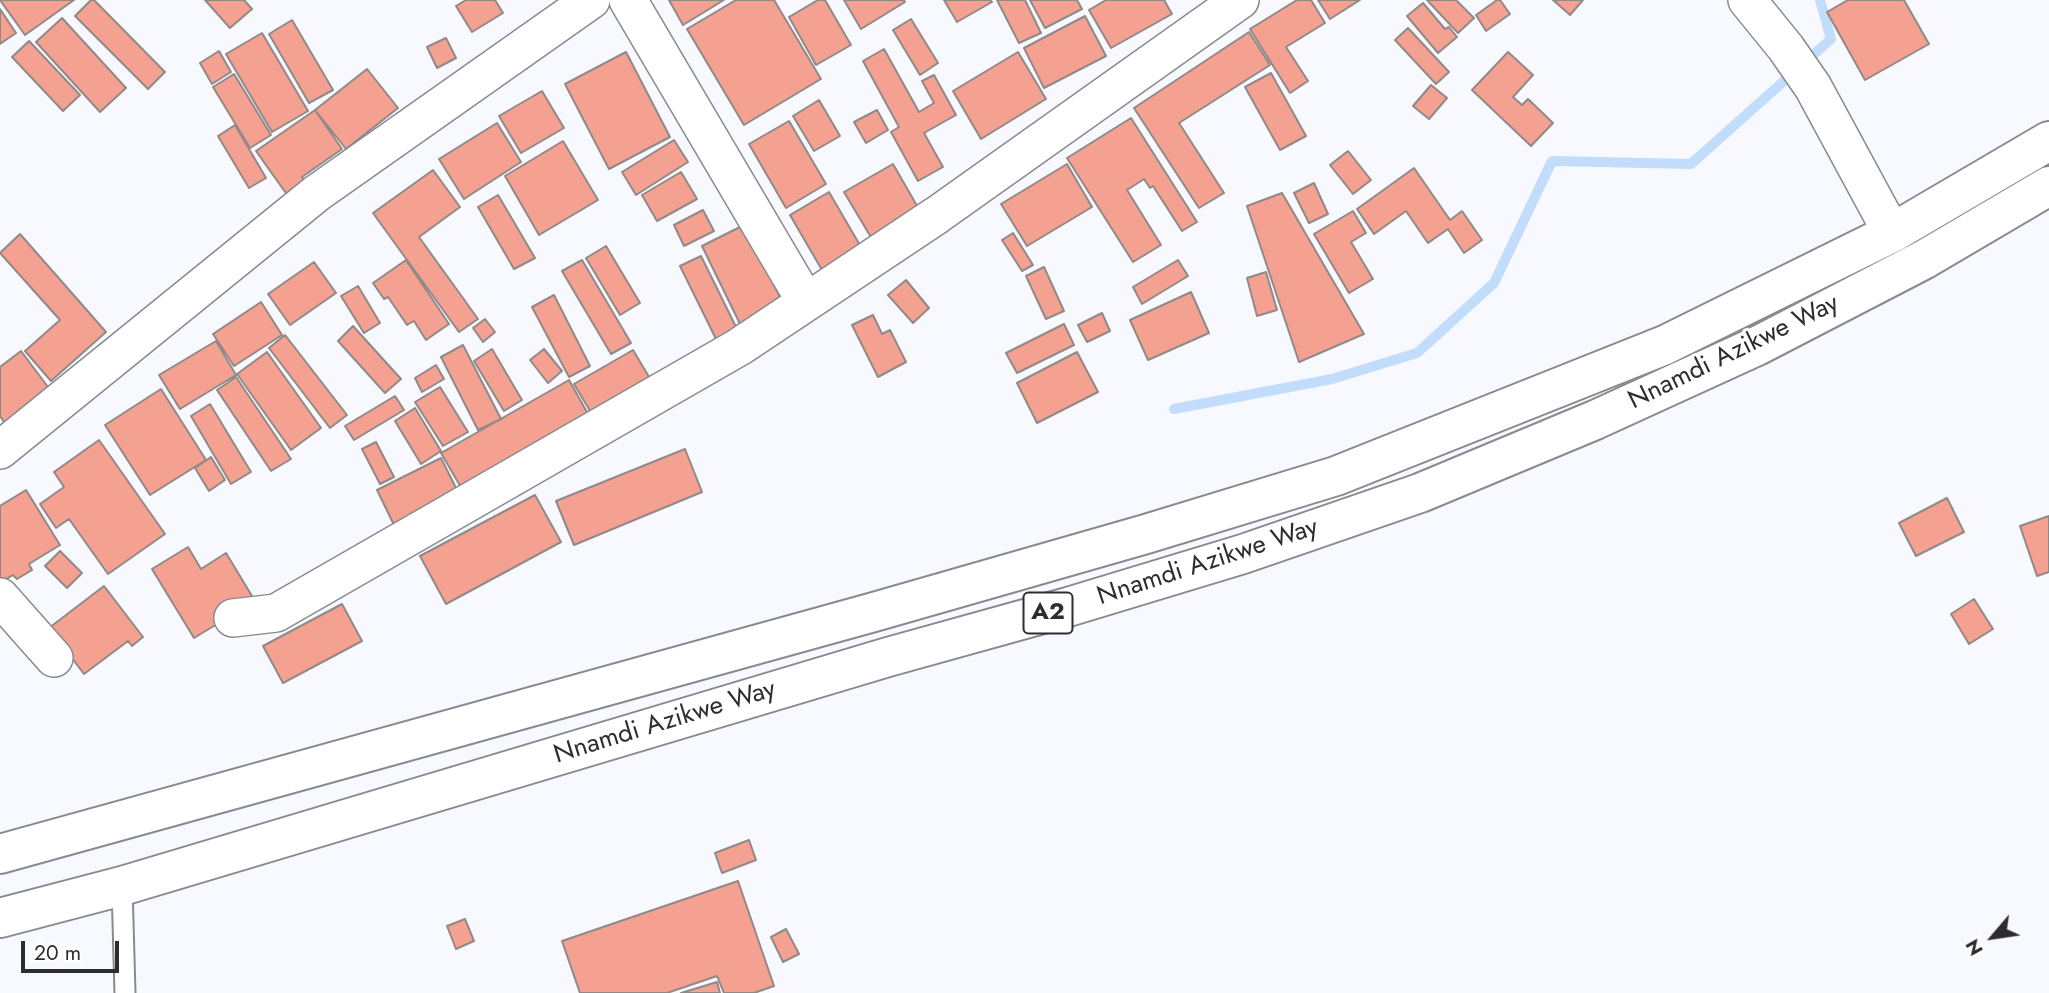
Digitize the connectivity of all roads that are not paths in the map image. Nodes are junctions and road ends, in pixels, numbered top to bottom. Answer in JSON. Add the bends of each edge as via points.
{"nodes":[{"id":1,"x":591,"y":0,"type":"edge"},
{"id":2,"x":628,"y":0,"type":"edge"},
{"id":3,"x":1240,"y":0,"type":"edge"},
{"id":4,"x":1747,"y":0,"type":"edge"},
{"id":5,"x":2049,"y":141,"type":"edge"},
{"id":6,"x":2049,"y":186,"type":"edge"},
{"id":7,"x":1892,"y":233,"type":"junction"},
{"id":8,"x":806,"y":302,"type":"junction"},
{"id":9,"x":0,"y":450,"type":"edge"},
{"id":10,"x":0,"y":597,"type":"edge"},
{"id":11,"x":233,"y":618,"type":"dead end"},
{"id":12,"x":54,"y":658,"type":"dead end"},
{"id":13,"x":0,"y":853,"type":"edge"},
{"id":14,"x":122,"y":886,"type":"junction"},
{"id":15,"x":0,"y":918,"type":"edge"},
{"id":16,"x":125,"y":993,"type":"edge"}],
"edges":[{"from":1,"to":9,"type":"street","via":[[317,193]]},
{"from":2,"to":8,"type":"street"},
{"from":3,"to":8,"type":"street"},
{"from":4,"to":7,"type":"street","via":[[1813,87]]},
{"from":5,"to":7,"type":"highway","name":"Nnamdi Azikwe Way","number":"A2"},
{"from":6,"to":14,"type":"highway","name":"Nnamdi Azikwe Way","number":"A2","via":[[1925,258],[1757,346],[1420,493],[1068,607]]},
{"from":7,"to":13,"type":"highway","name":"Nnamdi Azikwe Way","number":"A2","via":[[1665,345],[1336,475],[860,616]]},
{"from":8,"to":11,"type":"street","via":[[739,347],[276,613]]},
{"from":10,"to":12,"type":"street"},
{"from":14,"to":15,"type":"highway","name":"Nnamdi Azikwe Way","number":"A2"},
{"from":14,"to":16,"type":"lane"}]}
